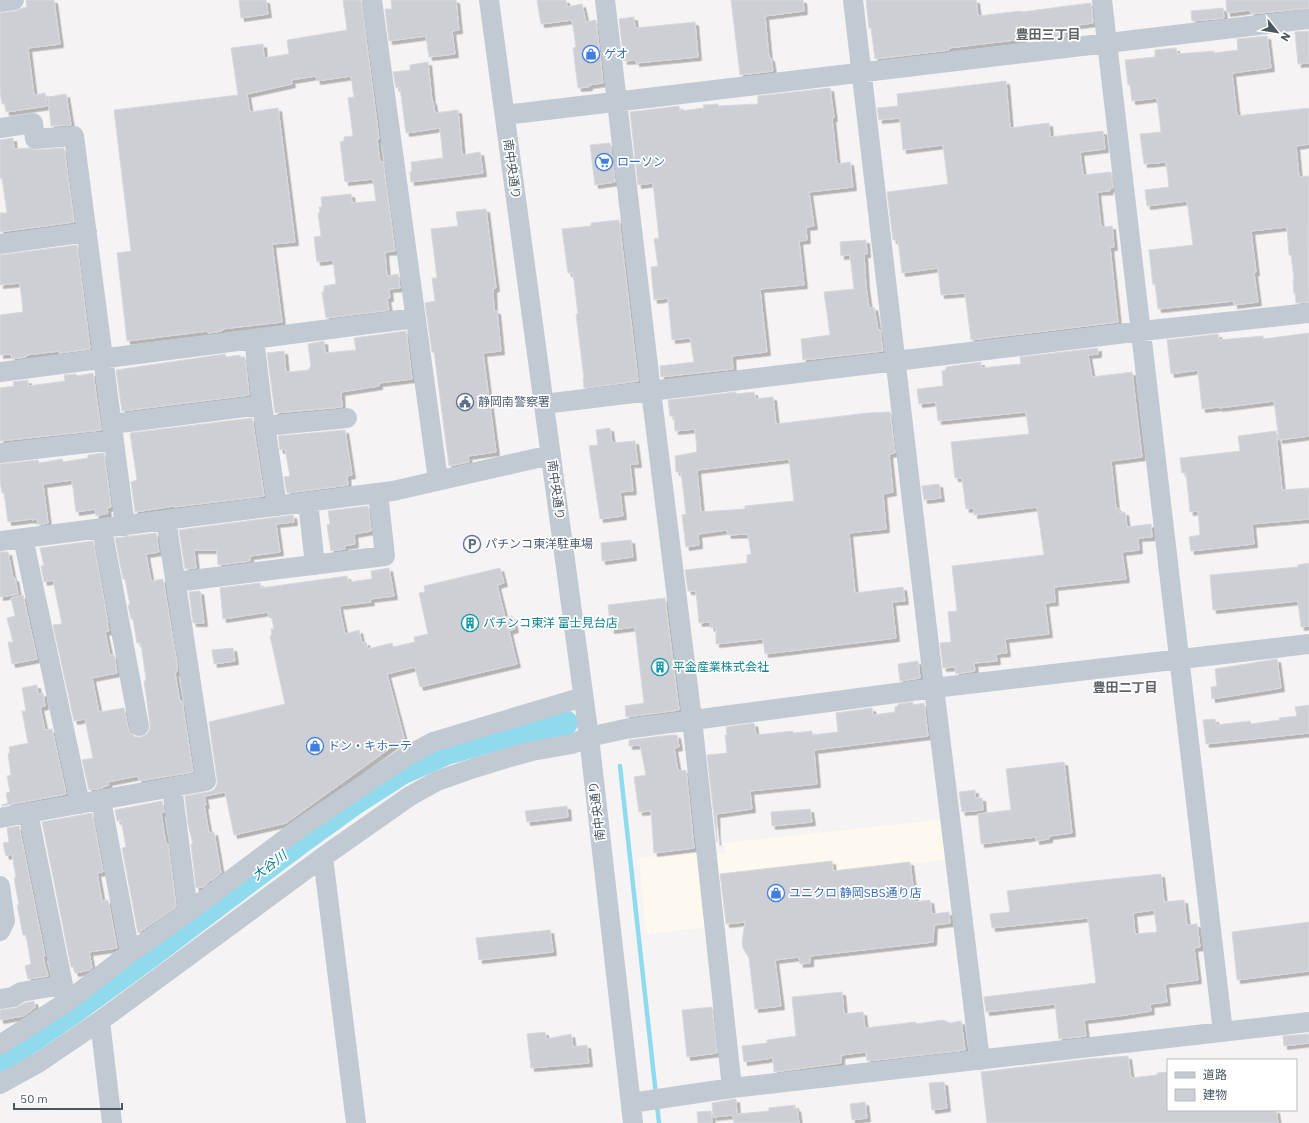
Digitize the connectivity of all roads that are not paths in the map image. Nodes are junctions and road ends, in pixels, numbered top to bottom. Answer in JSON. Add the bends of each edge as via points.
{"nodes":[{"id":1,"x":14,"y":0,"type":"edge"},
{"id":2,"x":372,"y":0,"type":"edge"},
{"id":3,"x":489,"y":0,"type":"edge"},
{"id":4,"x":606,"y":0,"type":"edge"},
{"id":5,"x":853,"y":0,"type":"edge"},
{"id":6,"x":1102,"y":0,"type":"edge"},
{"id":7,"x":0,"y":2,"type":"edge"},
{"id":8,"x":1309,"y":19,"type":"edge"},
{"id":9,"x":1108,"y":44,"type":"junction"},
{"id":10,"x":862,"y":72,"type":"junction"},
{"id":11,"x":617,"y":102,"type":"junction"},
{"id":12,"x":505,"y":115,"type":"junction"},
{"id":13,"x":0,"y":128,"type":"edge"},
{"id":14,"x":87,"y":232,"type":"junction"},
{"id":15,"x":0,"y":244,"type":"edge"},
{"id":16,"x":1309,"y":313,"type":"edge"},
{"id":17,"x":415,"y":318,"type":"junction"},
{"id":18,"x":1142,"y":331,"type":"junction"},
{"id":19,"x":254,"y":339,"type":"junction"},
{"id":20,"x":103,"y":359,"type":"junction"},
{"id":21,"x":896,"y":361,"type":"junction"},
{"id":22,"x":0,"y":372,"type":"edge"},
{"id":23,"x":651,"y":391,"type":"junction"},
{"id":24,"x":544,"y":404,"type":"junction"},
{"id":25,"x":262,"y":405,"type":"junction"},
{"id":26,"x":347,"y":418,"type":"dead end"},
{"id":27,"x":265,"y":426,"type":"junction"},
{"id":28,"x":113,"y":432,"type":"junction"},
{"id":29,"x":0,"y":454,"type":"edge"},
{"id":30,"x":551,"y":455,"type":"junction"},
{"id":31,"x":438,"y":480,"type":"junction"},
{"id":32,"x":378,"y":493,"type":"junction"},
{"id":33,"x":308,"y":502,"type":"junction"},
{"id":34,"x":277,"y":506,"type":"junction"},
{"id":35,"x":166,"y":520,"type":"junction"},
{"id":36,"x":125,"y":526,"type":"junction"},
{"id":37,"x":102,"y":528,"type":"junction"},
{"id":38,"x":23,"y":538,"type":"junction"},
{"id":39,"x":0,"y":541,"type":"edge"},
{"id":40,"x":315,"y":565,"type":"junction"},
{"id":41,"x":176,"y":582,"type":"junction"},
{"id":42,"x":1309,"y":644,"type":"edge"},
{"id":43,"x":1180,"y":658,"type":"junction"},
{"id":44,"x":934,"y":688,"type":"junction"},
{"id":45,"x":583,"y":697,"type":"junction"},
{"id":46,"x":692,"y":719,"type":"junction"},
{"id":47,"x":139,"y":726,"type":"dead end"},
{"id":48,"x":588,"y":737,"type":"junction"},
{"id":49,"x":172,"y":787,"type":"junction"},
{"id":50,"x":101,"y":800,"type":"junction"},
{"id":51,"x":80,"y":804,"type":"junction"},
{"id":52,"x":28,"y":813,"type":"junction"},
{"id":53,"x":0,"y":818,"type":"edge"},
{"id":54,"x":323,"y":857,"type":"junction"},
{"id":55,"x":0,"y":886,"type":"edge"},
{"id":56,"x":188,"y":912,"type":"junction"},
{"id":57,"x":0,"y":931,"type":"edge"},
{"id":58,"x":130,"y":953,"type":"junction"},
{"id":59,"x":65,"y":993,"type":"junction"},
{"id":60,"x":0,"y":999,"type":"edge"},
{"id":61,"x":100,"y":1021,"type":"junction"},
{"id":62,"x":1309,"y":1022,"type":"edge"},
{"id":63,"x":1223,"y":1032,"type":"junction"},
{"id":64,"x":0,"y":1045,"type":"edge"},
{"id":65,"x":980,"y":1060,"type":"junction"},
{"id":66,"x":0,"y":1084,"type":"edge"},
{"id":67,"x":732,"y":1088,"type":"junction"},
{"id":68,"x":630,"y":1103,"type":"junction"},
{"id":69,"x":112,"y":1123,"type":"edge"},
{"id":70,"x":356,"y":1123,"type":"edge"},
{"id":71,"x":633,"y":1123,"type":"edge"}],
"edges":[{"from":1,"to":7,"type":"street"},
{"from":2,"to":17,"type":"street"},
{"from":3,"to":12,"type":"street","name":"南中央通り"},
{"from":4,"to":11,"type":"street"},
{"from":5,"to":10,"type":"street"},
{"from":6,"to":9,"type":"street"},
{"from":8,"to":9,"type":"street"},
{"from":9,"to":10,"type":"street"},
{"from":9,"to":18,"type":"street"},
{"from":10,"to":11,"type":"street"},
{"from":10,"to":21,"type":"street"},
{"from":11,"to":12,"type":"street"},
{"from":11,"to":23,"type":"street"},
{"from":12,"to":24,"type":"street","name":"南中央通り"},
{"from":13,"to":14,"type":"street","via":[[33,124],[36,140],[74,136]]},
{"from":14,"to":15,"type":"street"},
{"from":14,"to":20,"type":"street"},
{"from":16,"to":18,"type":"street"},
{"from":17,"to":19,"type":"street"},
{"from":17,"to":31,"type":"street"},
{"from":18,"to":21,"type":"street"},
{"from":18,"to":43,"type":"street"},
{"from":19,"to":20,"type":"street"},
{"from":19,"to":25,"type":"street"},
{"from":20,"to":22,"type":"street"},
{"from":20,"to":28,"type":"street"},
{"from":21,"to":23,"type":"street"},
{"from":21,"to":44,"type":"street"},
{"from":23,"to":24,"type":"street"},
{"from":23,"to":46,"type":"street"},
{"from":24,"to":30,"type":"street","name":"南中央通り"},
{"from":25,"to":27,"type":"street"},
{"from":25,"to":28,"type":"street"},
{"from":26,"to":27,"type":"street"},
{"from":27,"to":34,"type":"street"},
{"from":28,"to":29,"type":"street"},
{"from":28,"to":36,"type":"street"},
{"from":30,"to":31,"type":"street"},
{"from":30,"to":45,"type":"street","name":"南中央通り"},
{"from":31,"to":32,"type":"street"},
{"from":32,"to":33,"type":"street"},
{"from":32,"to":40,"type":"street","via":[[385,556]]},
{"from":33,"to":34,"type":"street"},
{"from":33,"to":40,"type":"street"},
{"from":34,"to":35,"type":"street"},
{"from":35,"to":36,"type":"street"},
{"from":35,"to":41,"type":"street"},
{"from":36,"to":37,"type":"street"},
{"from":37,"to":38,"type":"street"},
{"from":37,"to":47,"type":"street"},
{"from":38,"to":39,"type":"street"},
{"from":38,"to":51,"type":"street"},
{"from":40,"to":41,"type":"street"},
{"from":41,"to":49,"type":"street","via":[[206,781]]},
{"from":42,"to":43,"type":"street"},
{"from":43,"to":44,"type":"street"},
{"from":43,"to":63,"type":"street"},
{"from":44,"to":46,"type":"street"},
{"from":44,"to":65,"type":"street"},
{"from":45,"to":48,"type":"street","name":"南中央通り"},
{"from":45,"to":56,"type":"street","via":[[433,742],[407,756],[300,828]]},
{"from":46,"to":48,"type":"street"},
{"from":46,"to":67,"type":"street"},
{"from":48,"to":54,"type":"street","via":[[572,744],[510,757],[437,781],[410,796]]},
{"from":48,"to":68,"type":"street","name":"南中央通り"},
{"from":49,"to":50,"type":"street"},
{"from":49,"to":56,"type":"street"},
{"from":50,"to":51,"type":"street"},
{"from":50,"to":58,"type":"street"},
{"from":51,"to":52,"type":"street"},
{"from":52,"to":53,"type":"street"},
{"from":52,"to":59,"type":"street"},
{"from":54,"to":61,"type":"street"},
{"from":54,"to":70,"type":"street"},
{"from":55,"to":57,"type":"street","via":[[5,921]]},
{"from":56,"to":58,"type":"street"},
{"from":58,"to":59,"type":"street"},
{"from":59,"to":60,"type":"street","via":[[21,992],[13,997]]},
{"from":59,"to":64,"type":"street"},
{"from":61,"to":66,"type":"street","via":[[38,1063]]},
{"from":61,"to":69,"type":"street"},
{"from":62,"to":63,"type":"street"},
{"from":63,"to":65,"type":"street"},
{"from":65,"to":67,"type":"street"},
{"from":67,"to":68,"type":"street"},
{"from":68,"to":71,"type":"street","name":"南中央通り"}]}
